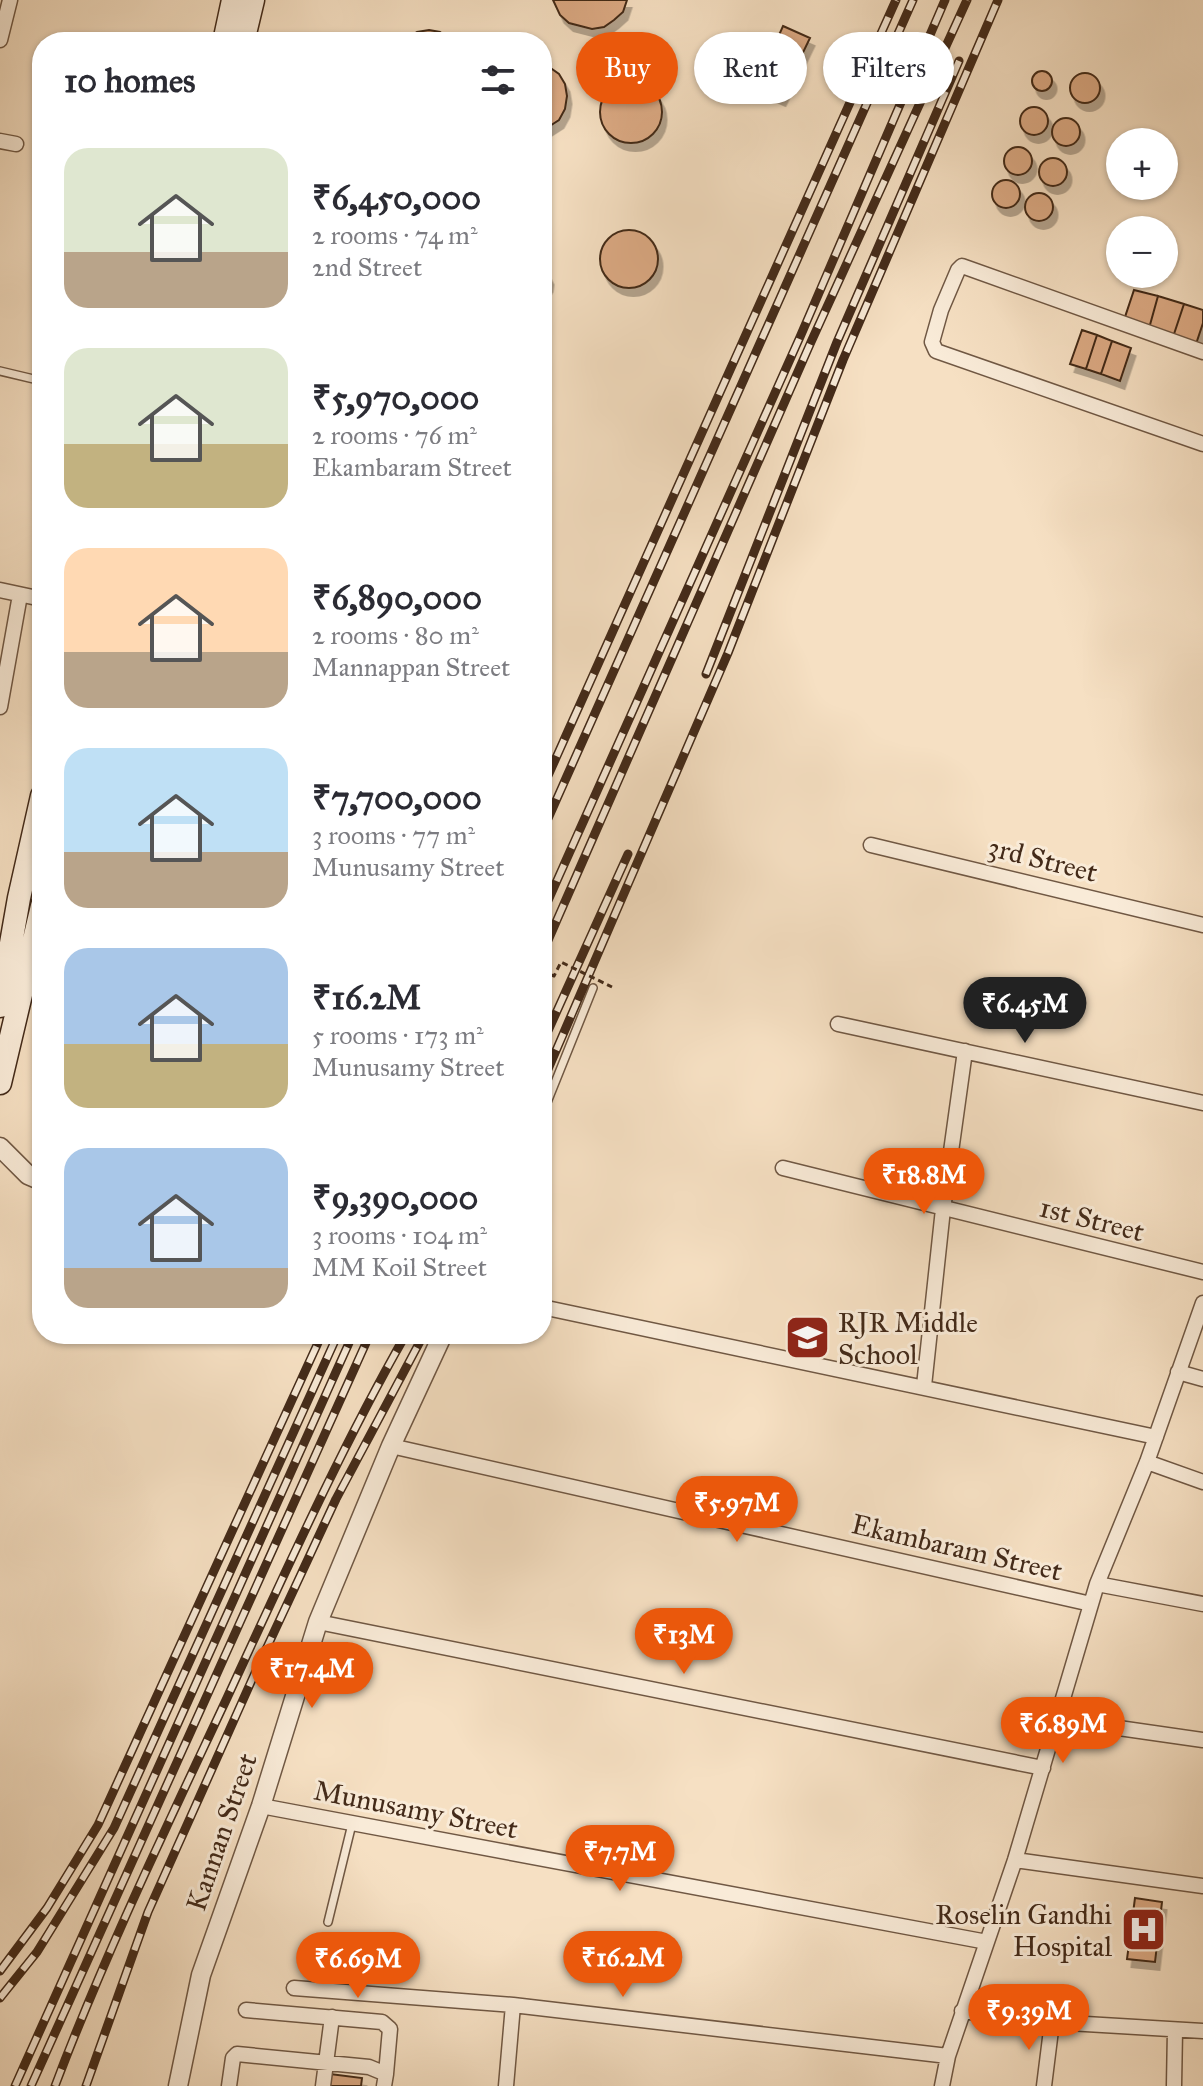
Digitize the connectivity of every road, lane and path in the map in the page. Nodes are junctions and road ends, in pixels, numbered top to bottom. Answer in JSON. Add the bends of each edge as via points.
{"nodes":[{"id":1,"x":10,"y":0,"type":"edge"},
{"id":2,"x":233,"y":0,"type":"edge"},
{"id":3,"x":253,"y":0,"type":"edge"},
{"id":4,"x":226,"y":32,"type":"edge"},
{"id":5,"x":245,"y":32,"type":"edge"},
{"id":6,"x":0,"y":40,"type":"edge"},
{"id":7,"x":0,"y":141,"type":"edge"},
{"id":8,"x":16,"y":144,"type":"dead end"},
{"id":9,"x":1203,"y":352,"type":"edge"},
{"id":10,"x":0,"y":371,"type":"edge"},
{"id":11,"x":32,"y":379,"type":"edge"},
{"id":12,"x":1203,"y":444,"type":"edge"},
{"id":13,"x":0,"y":590,"type":"edge"},
{"id":14,"x":20,"y":595,"type":"junction"},
{"id":15,"x":32,"y":597,"type":"edge"},
{"id":16,"x":0,"y":707,"type":"edge"},
{"id":17,"x":32,"y":840,"type":"edge"},
{"id":18,"x":871,"y":845,"type":"dead end"},
{"id":19,"x":1203,"y":925,"type":"edge"},
{"id":20,"x":32,"y":948,"type":"edge"},
{"id":21,"x":552,"y":975,"type":"edge"},
{"id":22,"x":612,"y":987,"type":"dead end"},
{"id":23,"x":593,"y":988,"type":"dead end"},
{"id":24,"x":0,"y":1006,"type":"edge"},
{"id":25,"x":838,"y":1024,"type":"dead end"},
{"id":26,"x":965,"y":1051,"type":"junction"},
{"id":27,"x":0,"y":1083,"type":"edge"},
{"id":28,"x":552,"y":1090,"type":"edge"},
{"id":29,"x":1203,"y":1103,"type":"edge"},
{"id":30,"x":0,"y":1147,"type":"edge"},
{"id":31,"x":783,"y":1168,"type":"dead end"},
{"id":32,"x":32,"y":1177,"type":"edge"},
{"id":33,"x":943,"y":1209,"type":"junction"},
{"id":34,"x":1203,"y":1272,"type":"edge"},
{"id":35,"x":1203,"y":1303,"type":"edge"},
{"id":36,"x":552,"y":1309,"type":"edge"},
{"id":37,"x":438,"y":1344,"type":"edge"},
{"id":38,"x":1178,"y":1372,"type":"junction"},
{"id":39,"x":1203,"y":1379,"type":"edge"},
{"id":40,"x":924,"y":1386,"type":"junction"},
{"id":41,"x":1156,"y":1437,"type":"junction"},
{"id":42,"x":391,"y":1446,"type":"junction"},
{"id":43,"x":1147,"y":1462,"type":"junction"},
{"id":44,"x":1203,"y":1482,"type":"edge"},
{"id":45,"x":1097,"y":1584,"type":"junction"},
{"id":46,"x":1091,"y":1604,"type":"junction"},
{"id":47,"x":1203,"y":1604,"type":"edge"},
{"id":48,"x":318,"y":1622,"type":"junction"},
{"id":49,"x":1056,"y":1719,"type":"junction"},
{"id":50,"x":1203,"y":1740,"type":"edge"},
{"id":51,"x":1043,"y":1768,"type":"junction"},
{"id":52,"x":261,"y":1806,"type":"junction"},
{"id":53,"x":352,"y":1824,"type":"junction"},
{"id":54,"x":1015,"y":1860,"type":"junction"},
{"id":55,"x":1203,"y":1886,"type":"edge"},
{"id":56,"x":328,"y":1922,"type":"dead end"},
{"id":57,"x":987,"y":1942,"type":"junction"},
{"id":58,"x":294,"y":1988,"type":"dead end"},
{"id":59,"x":513,"y":2005,"type":"junction"},
{"id":60,"x":246,"y":2010,"type":"dead end"},
{"id":61,"x":962,"y":2011,"type":"junction"},
{"id":62,"x":332,"y":2017,"type":"junction"},
{"id":63,"x":1052,"y":2022,"type":"junction"},
{"id":64,"x":1175,"y":2030,"type":"junction"},
{"id":65,"x":1203,"y":2031,"type":"edge"},
{"id":66,"x":948,"y":2056,"type":"junction"},
{"id":67,"x":326,"y":2061,"type":"junction"},
{"id":68,"x":385,"y":2080,"type":"edge"},
{"id":69,"x":178,"y":2086,"type":"edge"},
{"id":70,"x":229,"y":2086,"type":"edge"},
{"id":71,"x":323,"y":2086,"type":"edge"},
{"id":72,"x":506,"y":2086,"type":"edge"},
{"id":73,"x":942,"y":2086,"type":"edge"},
{"id":74,"x":1044,"y":2086,"type":"edge"},
{"id":75,"x":1174,"y":2086,"type":"edge"}],
"edges":[{"from":1,"to":6,"type":"street"},
{"from":2,"to":4,"type":"main road"},
{"from":3,"to":5,"type":"main road"},
{"from":7,"to":8,"type":"street"},
{"from":9,"to":12,"type":"street","via":[[962,266],[932,342],[936,351]]},
{"from":10,"to":11,"type":"lane"},
{"from":13,"to":14,"type":"street"},
{"from":14,"to":15,"type":"street"},
{"from":14,"to":16,"type":"street"},
{"from":17,"to":24,"type":"main road"},
{"from":18,"to":19,"type":"street","name":"3rd Street"},
{"from":20,"to":27,"type":"main road"},
{"from":21,"to":22,"type":"path","bridge":true,"via":[[561,962]]},
{"from":23,"to":28,"type":"lane"},
{"from":25,"to":26,"type":"street"},
{"from":26,"to":29,"type":"street"},
{"from":26,"to":33,"type":"street"},
{"from":30,"to":32,"type":"street"},
{"from":31,"to":33,"type":"street","name":"1st Street"},
{"from":33,"to":34,"type":"street","name":"1st Street"},
{"from":33,"to":40,"type":"street"},
{"from":35,"to":38,"type":"street"},
{"from":36,"to":40,"type":"street"},
{"from":37,"to":42,"type":"street","name":"Kannan Street"},
{"from":38,"to":39,"type":"street"},
{"from":38,"to":41,"type":"street"},
{"from":40,"to":41,"type":"street"},
{"from":41,"to":43,"type":"street"},
{"from":42,"to":46,"type":"street","name":"Ekambaram Street"},
{"from":42,"to":48,"type":"street","name":"Kannan Street"},
{"from":43,"to":44,"type":"street"},
{"from":43,"to":45,"type":"street"},
{"from":45,"to":46,"type":"street"},
{"from":45,"to":47,"type":"street"},
{"from":46,"to":49,"type":"street"},
{"from":48,"to":51,"type":"street"},
{"from":48,"to":52,"type":"street","name":"Kannan Street"},
{"from":49,"to":50,"type":"street"},
{"from":49,"to":51,"type":"street"},
{"from":51,"to":54,"type":"street"},
{"from":52,"to":53,"type":"street","name":"Munusamy Street"},
{"from":52,"to":69,"type":"street","name":"Kannan Street","via":[[201,1975]]},
{"from":53,"to":56,"type":"lane"},
{"from":53,"to":57,"type":"street","name":"Munusamy Street"},
{"from":54,"to":55,"type":"street"},
{"from":54,"to":57,"type":"street"},
{"from":57,"to":61,"type":"street"},
{"from":58,"to":59,"type":"street"},
{"from":59,"to":66,"type":"street"},
{"from":59,"to":72,"type":"street"},
{"from":60,"to":62,"type":"street"},
{"from":61,"to":63,"type":"street"},
{"from":61,"to":66,"type":"street"},
{"from":62,"to":67,"type":"street"},
{"from":62,"to":68,"type":"street","via":[[382,2022],[390,2029]]},
{"from":63,"to":64,"type":"street"},
{"from":63,"to":74,"type":"street"},
{"from":64,"to":65,"type":"street"},
{"from":64,"to":75,"type":"street"},
{"from":66,"to":73,"type":"street"},
{"from":67,"to":68,"type":"street","via":[[369,2067]]},
{"from":67,"to":70,"type":"street","via":[[237,2054]]},
{"from":67,"to":71,"type":"street"}]}
